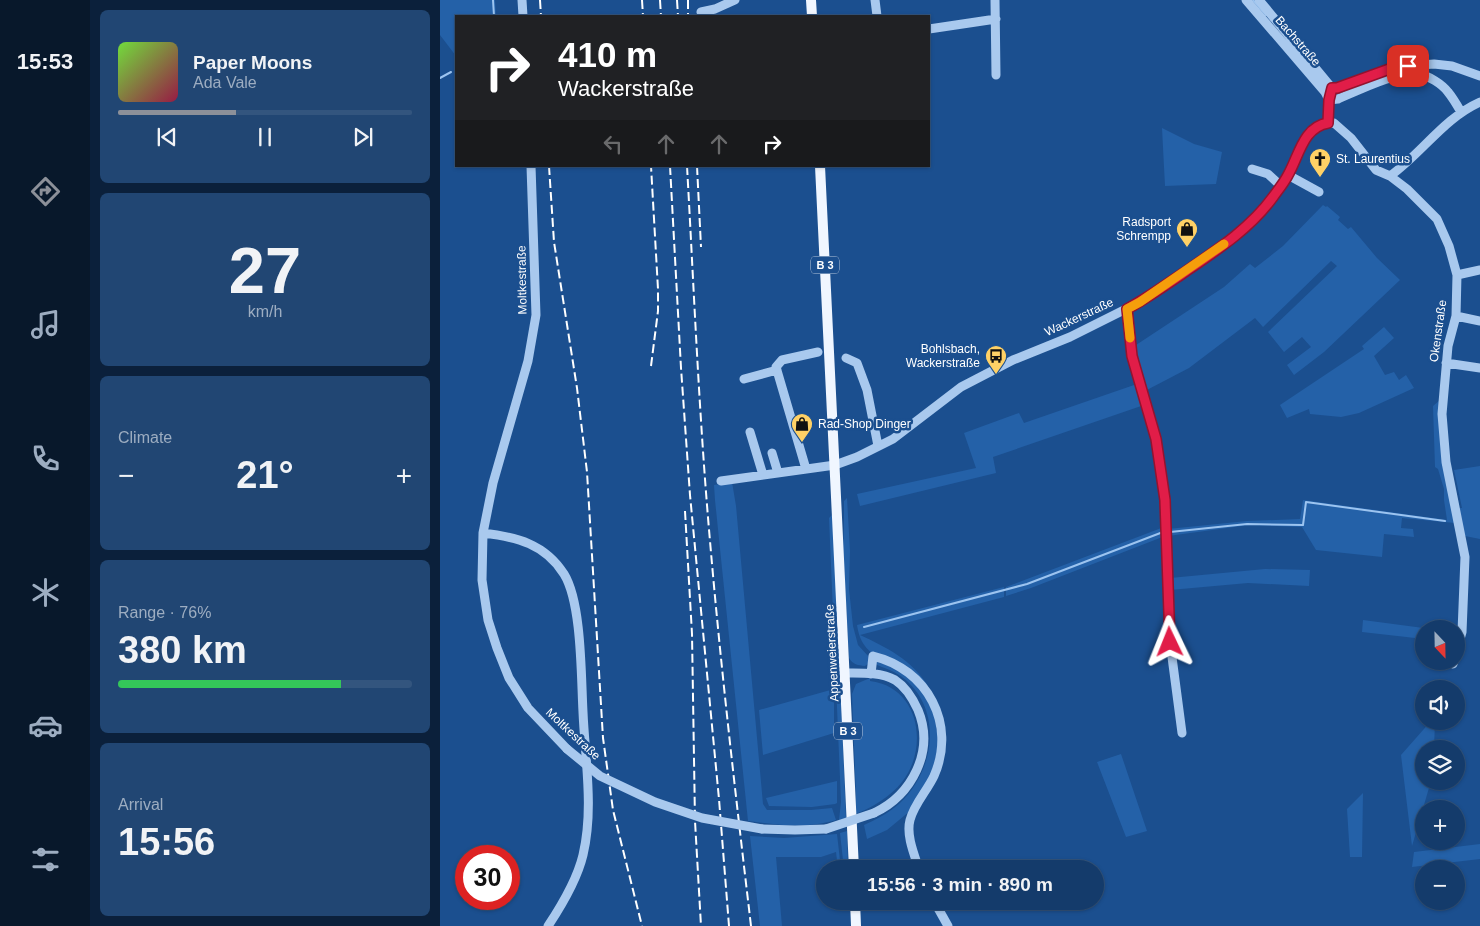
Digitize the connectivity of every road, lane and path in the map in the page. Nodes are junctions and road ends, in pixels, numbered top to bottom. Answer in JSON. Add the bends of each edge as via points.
{"nodes":[{"id":1,"x":522,"y":0,"type":"edge"},
{"id":2,"x":735,"y":0,"type":"edge"},
{"id":3,"x":811,"y":0,"type":"edge"},
{"id":4,"x":875,"y":0,"type":"edge"},
{"id":5,"x":995,"y":0,"type":"edge"},
{"id":6,"x":1246,"y":0,"type":"edge"},
{"id":7,"x":1261,"y":1,"type":"edge"},
{"id":8,"x":701,"y":12,"type":"dead end"},
{"id":9,"x":522,"y":15,"type":"edge"},
{"id":10,"x":812,"y":15,"type":"edge"},
{"id":11,"x":878,"y":15,"type":"edge"},
{"id":12,"x":996,"y":19,"type":"junction"},
{"id":13,"x":930,"y":28,"type":"edge"},
{"id":14,"x":996,"y":75,"type":"dead end"},
{"id":15,"x":1480,"y":76,"type":"edge"},
{"id":16,"x":1330,"y":95,"type":"junction"},
{"id":17,"x":1480,"y":102,"type":"edge"},
{"id":18,"x":1461,"y":112,"type":"junction"},
{"id":19,"x":1328,"y":123,"type":"junction"},
{"id":20,"x":530,"y":167,"type":"edge"},
{"id":21,"x":820,"y":167,"type":"edge"},
{"id":22,"x":1252,"y":169,"type":"dead end"},
{"id":23,"x":1288,"y":175,"type":"junction"},
{"id":24,"x":1390,"y":176,"type":"junction"},
{"id":25,"x":1281,"y":186,"type":"junction"},
{"id":26,"x":1319,"y":192,"type":"dead end"},
{"id":27,"x":1480,"y":270,"type":"edge"},
{"id":28,"x":1457,"y":275,"type":"junction"},
{"id":29,"x":1127,"y":309,"type":"junction"},
{"id":30,"x":1456,"y":316,"type":"junction"},
{"id":31,"x":1480,"y":321,"type":"edge"},
{"id":32,"x":818,"y":352,"type":"dead end"},
{"id":33,"x":846,"y":358,"type":"dead end"},
{"id":34,"x":1446,"y":363,"type":"junction"},
{"id":35,"x":1480,"y":368,"type":"edge"},
{"id":36,"x":777,"y":370,"type":"junction"},
{"id":37,"x":744,"y":379,"type":"dead end"},
{"id":38,"x":750,"y":432,"type":"dead end"},
{"id":39,"x":878,"y":446,"type":"junction"},
{"id":40,"x":772,"y":452,"type":"dead end"},
{"id":41,"x":835,"y":465,"type":"junction"},
{"id":42,"x":806,"y":470,"type":"junction"},
{"id":43,"x":778,"y":474,"type":"junction"},
{"id":44,"x":763,"y":476,"type":"junction"},
{"id":45,"x":721,"y":481,"type":"dead end"},
{"id":46,"x":483,"y":533,"type":"junction"},
{"id":47,"x":1463,"y":620,"type":"edge"},
{"id":48,"x":846,"y":673,"type":"junction"},
{"id":49,"x":871,"y":674,"type":"junction"},
{"id":50,"x":1182,"y":733,"type":"dead end"},
{"id":51,"x":854,"y":860,"type":"edge"},
{"id":52,"x":915,"y":860,"type":"edge"},
{"id":53,"x":855,"y":910,"type":"edge"},
{"id":54,"x":939,"y":910,"type":"edge"},
{"id":55,"x":548,"y":926,"type":"edge"},
{"id":56,"x":856,"y":926,"type":"edge"},
{"id":57,"x":948,"y":926,"type":"edge"}],
"edges":[{"from":1,"to":9,"type":"street"},
{"from":2,"to":8,"type":"street"},
{"from":3,"to":10,"type":"main road"},
{"from":4,"to":11,"type":"street"},
{"from":5,"to":12,"type":"street"},
{"from":6,"to":16,"type":"street","name":"Bachstraße"},
{"from":7,"to":16,"type":"street"},
{"from":12,"to":13,"type":"street"},
{"from":12,"to":14,"type":"street"},
{"from":15,"to":16,"type":"street","via":[[1452,66],[1434,64],[1395,67],[1337,88]]},
{"from":16,"to":18,"type":"street","via":[[1338,99],[1386,79],[1414,73],[1429,78],[1448,91]]},
{"from":16,"to":19,"type":"street"},
{"from":17,"to":18,"type":"street"},
{"from":18,"to":24,"type":"street"},
{"from":19,"to":23,"type":"street","name":"Wackerstraße","via":[[1314,128]]},
{"from":19,"to":24,"type":"street","name":"Okenstraße","via":[[1339,126],[1376,170]]},
{"from":20,"to":46,"type":"street","name":"Moltkestraße","via":[[536,315],[528,361],[493,483]]},
{"from":21,"to":41,"type":"main road","number":"B 3"},
{"from":22,"to":25,"type":"street","via":[[1268,174]]},
{"from":23,"to":25,"type":"street","name":"Wackerstraße"},
{"from":23,"to":26,"type":"street"},
{"from":24,"to":28,"type":"street","name":"Okenstraße","via":[[1437,219]]},
{"from":25,"to":29,"type":"street","name":"Wackerstraße","via":[[1246,227]]},
{"from":27,"to":28,"type":"street"},
{"from":28,"to":30,"type":"street","name":"Okenstraße"},
{"from":29,"to":39,"type":"street","name":"Wackerstraße","via":[[1013,360],[962,387],[893,439]]},
{"from":29,"to":50,"type":"street","via":[[1132,356],[1156,439],[1165,500],[1170,642]]},
{"from":30,"to":31,"type":"street"},
{"from":30,"to":34,"type":"street","name":"Okenstraße"},
{"from":32,"to":36,"type":"street","via":[[782,360]]},
{"from":33,"to":39,"type":"street","via":[[857,363],[864,376]]},
{"from":34,"to":35,"type":"street"},
{"from":34,"to":47,"type":"street","name":"Okenstraße","via":[[1442,414],[1446,462],[1466,556]]},
{"from":36,"to":37,"type":"street"},
{"from":36,"to":42,"type":"street"},
{"from":38,"to":44,"type":"street"},
{"from":39,"to":41,"type":"street","name":"Wackerstraße"},
{"from":40,"to":43,"type":"street"},
{"from":41,"to":42,"type":"street","name":"Wackerstraße"},
{"from":41,"to":48,"type":"main road","name":"Appenweierstraße","number":"B 3"},
{"from":42,"to":43,"type":"street","name":"Wackerstraße"},
{"from":43,"to":44,"type":"street","name":"Wackerstraße"},
{"from":44,"to":45,"type":"street","name":"Wackerstraße"},
{"from":46,"to":49,"type":"street","name":"Moltkestraße","bridge":true,"via":[[482,580],[488,620],[509,678],[528,708],[567,749],[600,776],[656,802],[702,818],[762,829],[826,829],[874,813],[906,789],[922,757],[925,742],[920,714],[906,690],[895,680]]},
{"from":46,"to":55,"type":"street","via":[[520,539],[550,557],[564,575],[574,601],[588,825],[583,856],[571,886]]},
{"from":48,"to":49,"type":"street","name":"Moltkestraße"},
{"from":48,"to":51,"type":"main road","name":"Appenweierstraße","number":"B 3"},
{"from":49,"to":52,"type":"street","via":[[873,656],[906,671],[929,695],[941,725],[941,746],[934,776],[909,821]]},
{"from":53,"to":56,"type":"main road"},
{"from":54,"to":57,"type":"street"}]}
